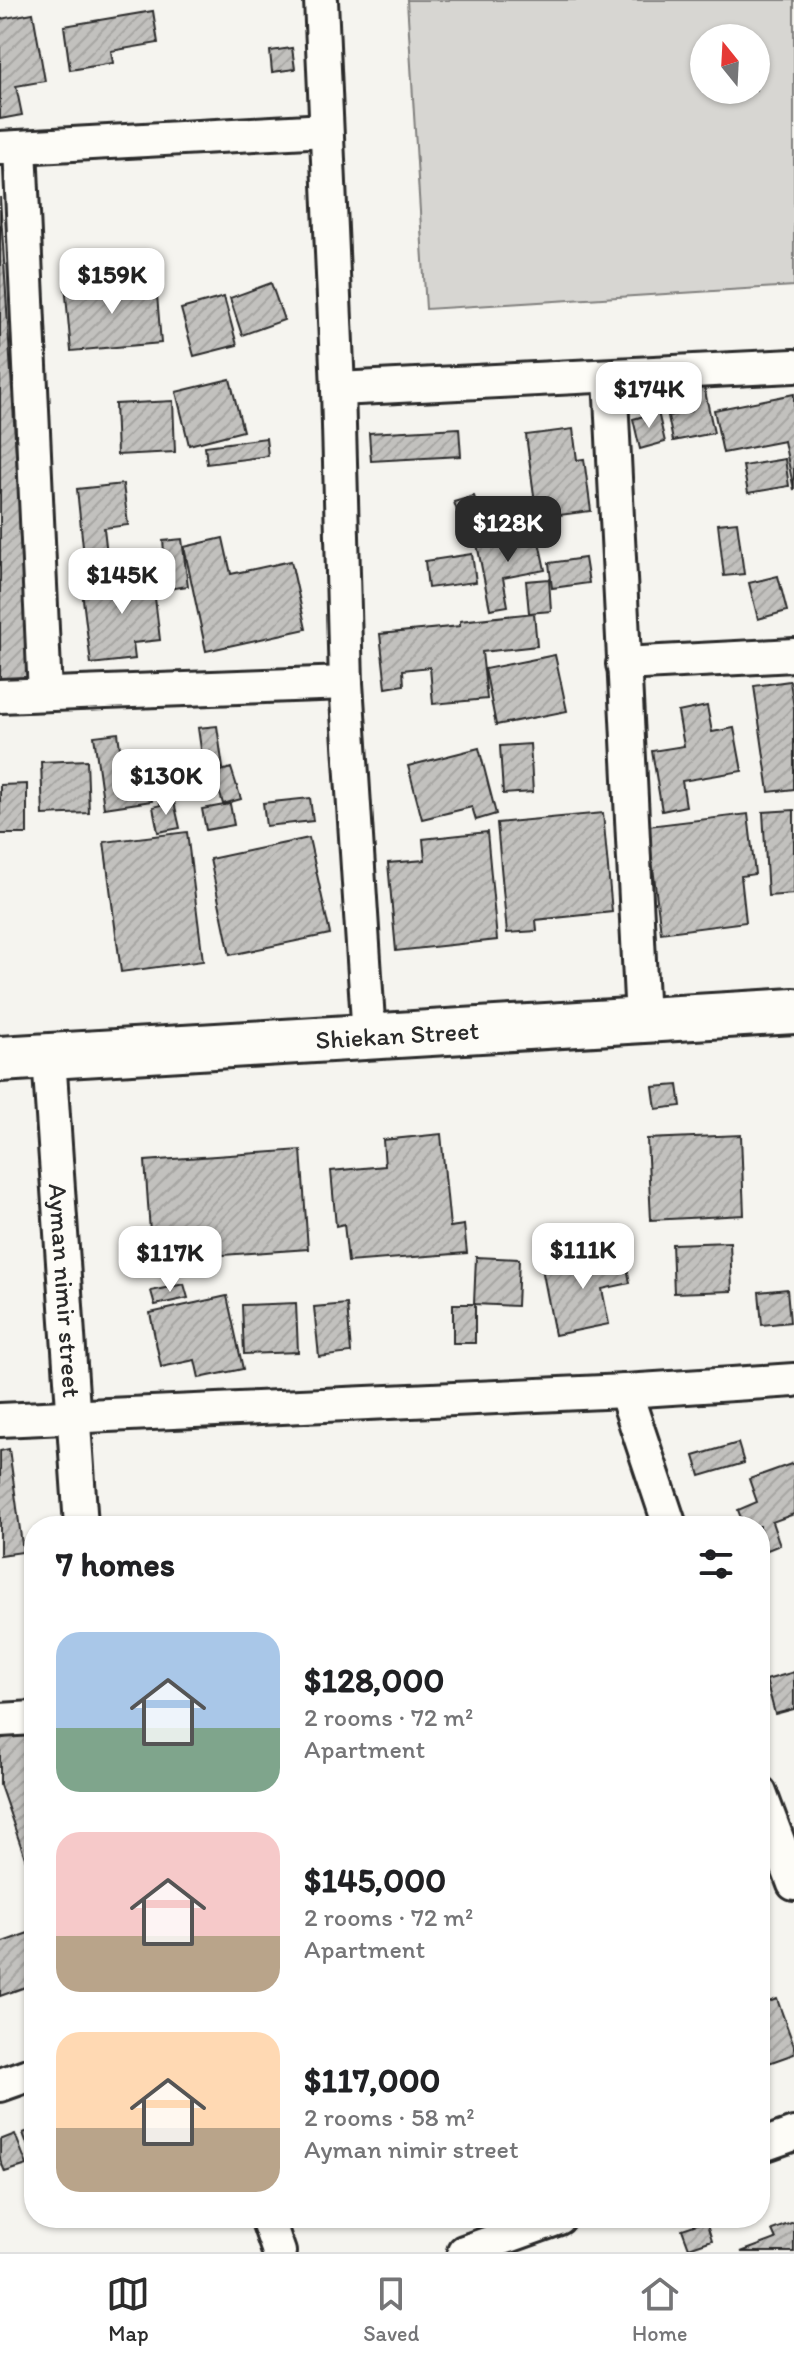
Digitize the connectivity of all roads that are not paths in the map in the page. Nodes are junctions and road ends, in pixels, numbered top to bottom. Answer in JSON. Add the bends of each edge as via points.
{"nodes":[{"id":1,"x":321,"y":0,"type":"edge"},
{"id":2,"x":326,"y":130,"type":"junction"},
{"id":3,"x":10,"y":147,"type":"edge"},
{"id":4,"x":794,"y":366,"type":"edge"},
{"id":5,"x":610,"y":377,"type":"junction"},
{"id":6,"x":338,"y":389,"type":"junction"},
{"id":7,"x":794,"y":655,"type":"edge"},
{"id":8,"x":623,"y":664,"type":"junction"},
{"id":9,"x":346,"y":683,"type":"junction"},
{"id":10,"x":45,"y":694,"type":"junction"},
{"id":11,"x":0,"y":696,"type":"edge"},
{"id":12,"x":794,"y":1011,"type":"edge"},
{"id":13,"x":642,"y":1020,"type":"junction"},
{"id":14,"x":369,"y":1037,"type":"junction"},
{"id":15,"x":49,"y":1057,"type":"junction"},
{"id":16,"x":0,"y":1059,"type":"edge"},
{"id":17,"x":794,"y":1380,"type":"edge"},
{"id":18,"x":625,"y":1391,"type":"junction"},
{"id":19,"x":73,"y":1416,"type":"junction"},
{"id":20,"x":0,"y":1420,"type":"edge"},
{"id":21,"x":80,"y":1516,"type":"edge"},
{"id":22,"x":667,"y":1516,"type":"edge"},
{"id":23,"x":24,"y":1719,"type":"edge"},
{"id":24,"x":0,"y":1720,"type":"edge"},
{"id":25,"x":775,"y":1822,"type":"edge"},
{"id":26,"x":794,"y":1884,"type":"edge"},
{"id":27,"x":24,"y":2077,"type":"edge"},
{"id":28,"x":0,"y":2085,"type":"edge"},
{"id":29,"x":794,"y":2134,"type":"edge"},
{"id":30,"x":770,"y":2142,"type":"edge"},
{"id":31,"x":271,"y":2228,"type":"edge"},
{"id":32,"x":531,"y":2228,"type":"edge"},
{"id":33,"x":279,"y":2252,"type":"edge"},
{"id":34,"x":464,"y":2252,"type":"edge"}],
"edges":[{"from":1,"to":2,"type":"street"},
{"from":2,"to":3,"type":"street"},
{"from":2,"to":6,"type":"street"},
{"from":3,"to":10,"type":"street"},
{"from":4,"to":5,"type":"street"},
{"from":5,"to":6,"type":"street"},
{"from":5,"to":8,"type":"street"},
{"from":6,"to":9,"type":"street"},
{"from":7,"to":8,"type":"street"},
{"from":8,"to":13,"type":"street"},
{"from":9,"to":10,"type":"street"},
{"from":9,"to":14,"type":"street"},
{"from":10,"to":11,"type":"street"},
{"from":12,"to":13,"type":"street","name":"Shiekan Street"},
{"from":13,"to":14,"type":"street","name":"Shiekan Street"},
{"from":14,"to":15,"type":"street","name":"Shiekan Street"},
{"from":15,"to":16,"type":"street","name":"Shiekan Street"},
{"from":15,"to":19,"type":"street","name":"Ayman nimir street"},
{"from":17,"to":18,"type":"street"},
{"from":18,"to":19,"type":"street"},
{"from":18,"to":22,"type":"street"},
{"from":19,"to":20,"type":"street"},
{"from":19,"to":21,"type":"street","name":"Ayman nimir street"},
{"from":23,"to":24,"type":"street"},
{"from":25,"to":26,"type":"street"},
{"from":27,"to":28,"type":"street"},
{"from":29,"to":30,"type":"street"},
{"from":31,"to":33,"type":"street"},
{"from":32,"to":34,"type":"street"}]}
